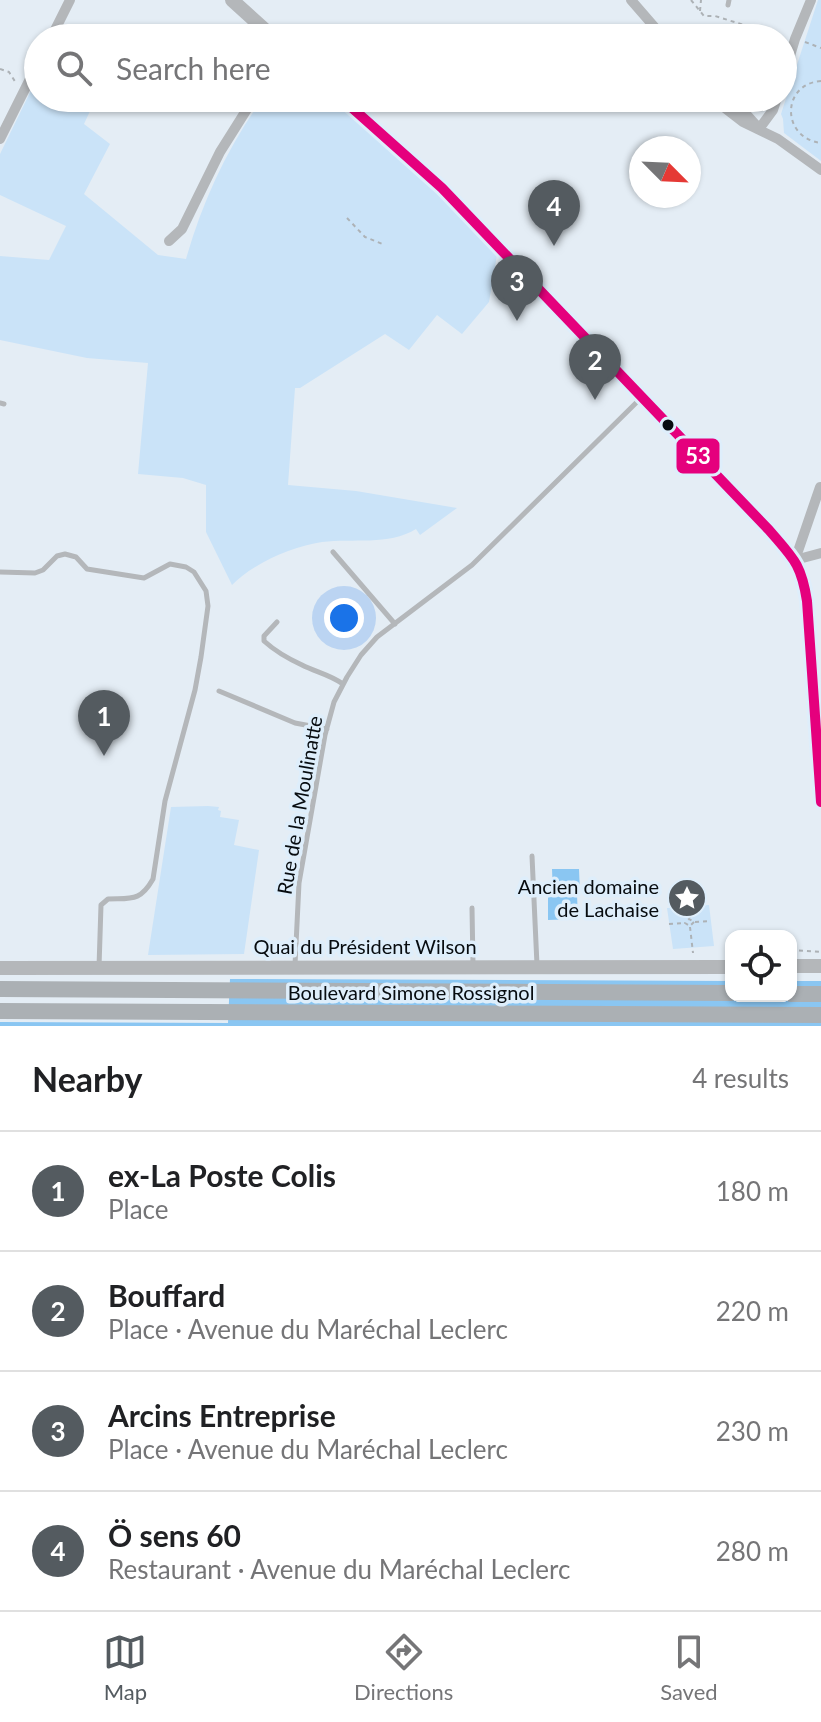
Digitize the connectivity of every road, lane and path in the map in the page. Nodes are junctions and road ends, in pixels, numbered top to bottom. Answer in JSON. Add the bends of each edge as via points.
{"nodes":[{"id":1,"x":70,"y":0,"type":"edge"},
{"id":2,"x":232,"y":0,"type":"edge"},
{"id":3,"x":622,"y":0,"type":"edge"},
{"id":4,"x":631,"y":0,"type":"edge"},
{"id":5,"x":691,"y":0,"type":"edge"},
{"id":6,"x":701,"y":0,"type":"edge"},
{"id":7,"x":811,"y":0,"type":"edge"},
{"id":8,"x":729,"y":2,"type":"edge"},
{"id":9,"x":700,"y":12,"type":"junction"},
{"id":10,"x":727,"y":20,"type":"junction"},
{"id":11,"x":58,"y":24,"type":"edge"},
{"id":12,"x":259,"y":24,"type":"edge"},
{"id":13,"x":643,"y":24,"type":"edge"},
{"id":14,"x":652,"y":24,"type":"edge"},
{"id":15,"x":726,"y":24,"type":"edge"},
{"id":16,"x":740,"y":24,"type":"edge"},
{"id":17,"x":797,"y":34,"type":"edge"},
{"id":18,"x":797,"y":40,"type":"edge"},
{"id":19,"x":821,"y":48,"type":"edge"},
{"id":20,"x":0,"y":69,"type":"edge"},
{"id":21,"x":821,"y":81,"type":"edge"},
{"id":22,"x":24,"y":87,"type":"edge"},
{"id":23,"x":24,"y":90,"type":"edge"},
{"id":24,"x":797,"y":93,"type":"edge"},
{"id":25,"x":244,"y":112,"type":"edge"},
{"id":26,"x":357,"y":112,"type":"edge"},
{"id":27,"x":730,"y":112,"type":"edge"},
{"id":28,"x":743,"y":112,"type":"edge"},
{"id":29,"x":772,"y":112,"type":"edge"},
{"id":30,"x":790,"y":112,"type":"edge"},
{"id":31,"x":759,"y":129,"type":"junction"},
{"id":32,"x":0,"y":139,"type":"edge"},
{"id":33,"x":821,"y":143,"type":"edge"},
{"id":34,"x":821,"y":170,"type":"edge"},
{"id":35,"x":821,"y":178,"type":"edge"},
{"id":36,"x":347,"y":218,"type":"dead end"},
{"id":37,"x":169,"y":241,"type":"dead end"},
{"id":38,"x":385,"y":245,"type":"dead end"},
{"id":39,"x":642,"y":397,"type":"junction"},
{"id":40,"x":820,"y":487,"type":"edge"},
{"id":41,"x":333,"y":552,"type":"dead end"},
{"id":42,"x":821,"y":553,"type":"edge"},
{"id":43,"x":795,"y":560,"type":"junction"},
{"id":44,"x":0,"y":572,"type":"edge"},
{"id":45,"x":277,"y":622,"type":"dead end"},
{"id":46,"x":395,"y":624,"type":"junction"},
{"id":47,"x":343,"y":684,"type":"junction"},
{"id":48,"x":219,"y":691,"type":"dead end"},
{"id":49,"x":818,"y":726,"type":"edge"},
{"id":50,"x":327,"y":729,"type":"junction"},
{"id":51,"x":821,"y":802,"type":"edge"},
{"id":52,"x":532,"y":856,"type":"dead end"},
{"id":53,"x":472,"y":908,"type":"dead end"},
{"id":54,"x":688,"y":908,"type":"dead end"},
{"id":55,"x":690,"y":919,"type":"junction"},
{"id":56,"x":710,"y":921,"type":"dead end"},
{"id":57,"x":694,"y":922,"type":"junction"},
{"id":58,"x":685,"y":923,"type":"junction"},
{"id":59,"x":669,"y":924,"type":"dead end"},
{"id":60,"x":690,"y":926,"type":"junction"},
{"id":61,"x":797,"y":950,"type":"edge"},
{"id":62,"x":821,"y":952,"type":"edge"},
{"id":63,"x":694,"y":955,"type":"dead end"},
{"id":64,"x":295,"y":966,"type":"junction"},
{"id":65,"x":473,"y":966,"type":"junction"},
{"id":66,"x":537,"y":966,"type":"junction"},
{"id":67,"x":797,"y":966,"type":"edge"},
{"id":68,"x":821,"y":966,"type":"edge"},
{"id":69,"x":99,"y":967,"type":"junction"},
{"id":70,"x":725,"y":967,"type":"edge"},
{"id":71,"x":0,"y":968,"type":"edge"},
{"id":72,"x":0,"y":989,"type":"edge"},
{"id":73,"x":725,"y":993,"type":"edge"},
{"id":74,"x":797,"y":994,"type":"edge"},
{"id":75,"x":821,"y":994,"type":"edge"},
{"id":76,"x":0,"y":1011,"type":"edge"},
{"id":77,"x":821,"y":1015,"type":"edge"}],
"edges":[{"from":1,"to":11,"type":"street"},
{"from":2,"to":12,"type":"street"},
{"from":3,"to":13,"type":"street"},
{"from":4,"to":14,"type":"street"},
{"from":5,"to":9,"type":"path"},
{"from":6,"to":9,"type":"path"},
{"from":7,"to":17,"type":"street"},
{"from":8,"to":10,"type":"path"},
{"from":9,"to":10,"type":"path"},
{"from":10,"to":15,"type":"path"},
{"from":10,"to":16,"type":"path"},
{"from":18,"to":19,"type":"path"},
{"from":20,"to":22,"type":"path"},
{"from":21,"to":24,"type":"path"},
{"from":23,"to":32,"type":"street"},
{"from":25,"to":37,"type":"street","via":[[182,229]]},
{"from":26,"to":39,"type":"street","via":[[442,188]]},
{"from":27,"to":31,"type":"street"},
{"from":28,"to":31,"type":"street"},
{"from":29,"to":31,"type":"street"},
{"from":30,"to":33,"type":"path","via":[[801,136]]},
{"from":31,"to":34,"type":"street"},
{"from":31,"to":35,"type":"street"},
{"from":36,"to":38,"type":"path","via":[[365,237]]},
{"from":39,"to":43,"type":"street"},
{"from":39,"to":46,"type":"lane","name":"Rue de la Moulinatte","via":[[472,565]]},
{"from":40,"to":43,"type":"street"},
{"from":41,"to":46,"type":"lane"},
{"from":42,"to":43,"type":"street"},
{"from":43,"to":49,"type":"street","via":[[807,601]]},
{"from":44,"to":69,"type":"lane","via":[[35,573],[65,554],[87,569],[144,578],[170,564],[186,567],[206,591],[199,668],[165,801],[153,879],[138,896],[108,899],[101,905]]},
{"from":45,"to":47,"type":"lane","via":[[264,641]]},
{"from":46,"to":47,"type":"lane","name":"Rue de la Moulinatte","via":[[361,655]]},
{"from":47,"to":50,"type":"lane","name":"Rue de la Moulinatte"},
{"from":48,"to":50,"type":"lane","via":[[295,723]]},
{"from":49,"to":51,"type":"street"},
{"from":50,"to":64,"type":"lane","name":"Rue de la Moulinatte","via":[[299,883]]},
{"from":52,"to":66,"type":"lane"},
{"from":53,"to":65,"type":"lane"},
{"from":54,"to":55,"type":"path"},
{"from":55,"to":57,"type":"path"},
{"from":55,"to":58,"type":"path"},
{"from":56,"to":57,"type":"path"},
{"from":57,"to":60,"type":"path"},
{"from":58,"to":59,"type":"path"},
{"from":58,"to":60,"type":"path"},
{"from":60,"to":63,"type":"path"},
{"from":61,"to":62,"type":"path"},
{"from":64,"to":65,"type":"street","name":"Quai du Président Wilson"},
{"from":64,"to":69,"type":"street","name":"Quai du Président Wilson"},
{"from":65,"to":66,"type":"street","name":"Quai du Président Wilson"},
{"from":66,"to":70,"type":"street","name":"Quai du Président Wilson"},
{"from":67,"to":68,"type":"street"},
{"from":69,"to":71,"type":"street","name":"Quai du Président Wilson"},
{"from":72,"to":73,"type":"main road","name":"Boulevard Simone Rossignol"},
{"from":74,"to":75,"type":"main road"},
{"from":76,"to":77,"type":"main road","name":"Boulevard Simone Rossignol"}]}
